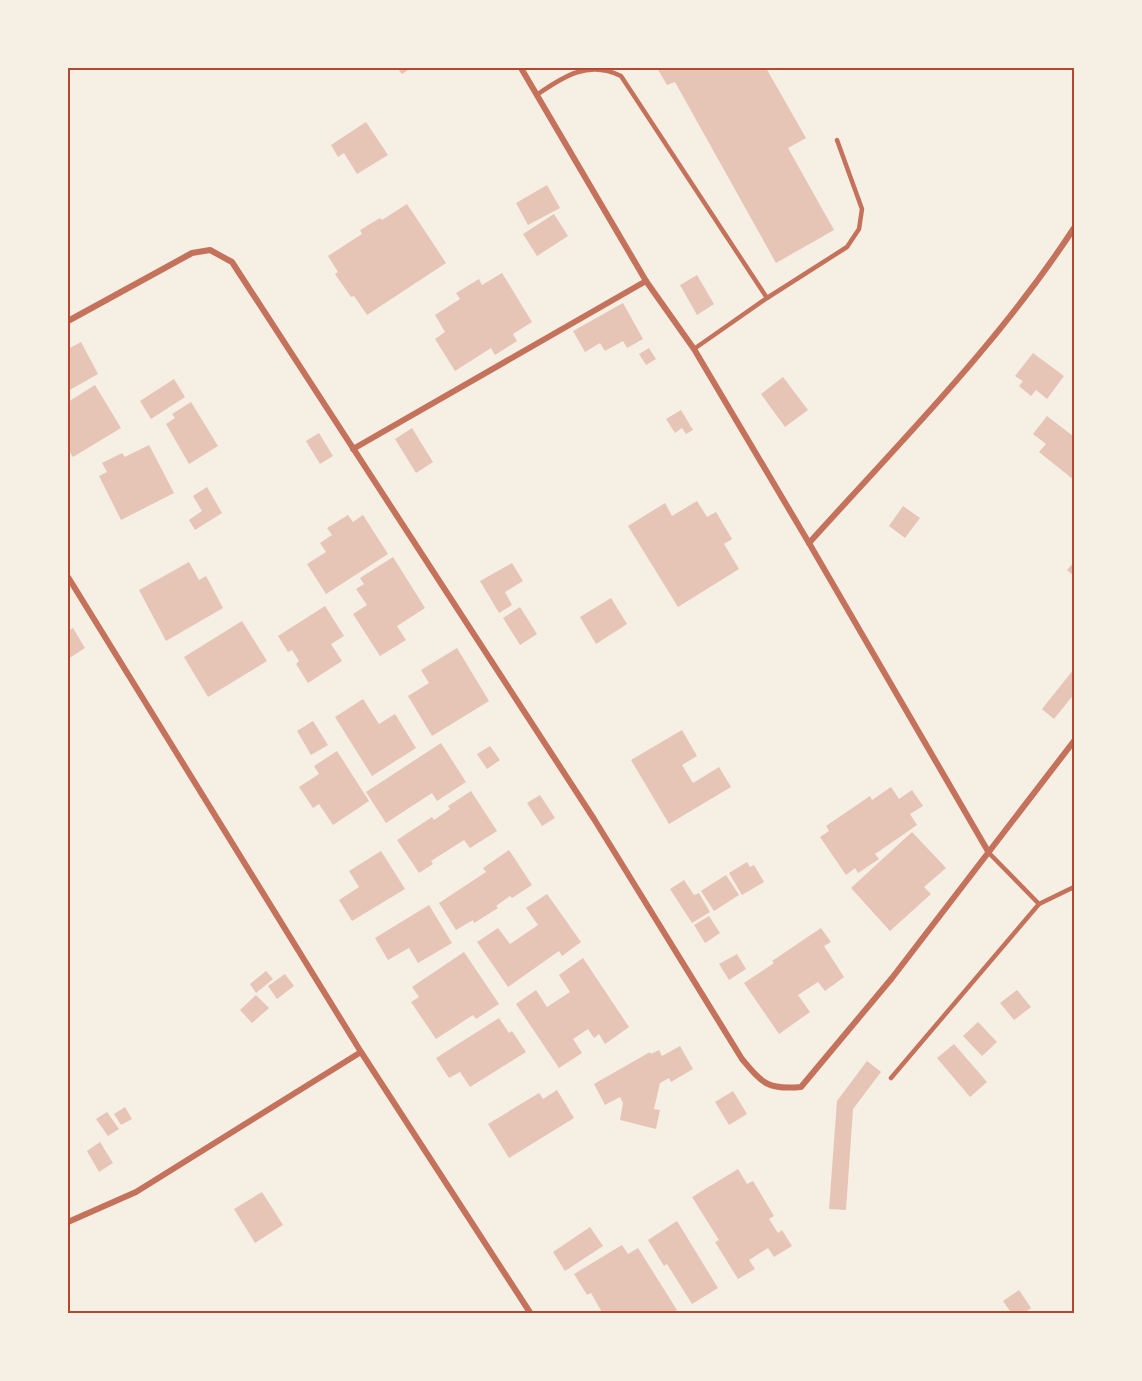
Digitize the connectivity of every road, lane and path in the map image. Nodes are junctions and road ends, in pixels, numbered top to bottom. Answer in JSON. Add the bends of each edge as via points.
{"nodes":[{"id":1,"x":521,"y":68,"type":"edge"},
{"id":2,"x":538,"y":94,"type":"junction"},
{"id":3,"x":837,"y":140,"type":"dead end"},
{"id":4,"x":1074,"y":228,"type":"edge"},
{"id":5,"x":645,"y":281,"type":"junction"},
{"id":6,"x":767,"y":298,"type":"junction"},
{"id":7,"x":68,"y":321,"type":"edge"},
{"id":8,"x":694,"y":350,"type":"junction"},
{"id":9,"x":353,"y":449,"type":"junction"},
{"id":10,"x":809,"y":543,"type":"junction"},
{"id":11,"x":68,"y":578,"type":"edge"},
{"id":12,"x":1074,"y":741,"type":"edge"},
{"id":13,"x":989,"y":853,"type":"junction"},
{"id":14,"x":1074,"y":887,"type":"edge"},
{"id":15,"x":1039,"y":904,"type":"junction"},
{"id":16,"x":361,"y":1052,"type":"junction"},
{"id":17,"x":891,"y":1078,"type":"dead end"},
{"id":18,"x":68,"y":1222,"type":"edge"},
{"id":19,"x":531,"y":1314,"type":"edge"}],
"edges":[{"from":1,"to":2,"type":"street"},
{"from":2,"to":5,"type":"street"},
{"from":2,"to":6,"type":"lane","via":[[562,78],[590,69],[608,69],[621,76]]},
{"from":3,"to":6,"type":"lane","via":[[862,209],[859,229],[847,246]]},
{"from":4,"to":10,"type":"street","via":[[985,347]]},
{"from":5,"to":8,"type":"street"},
{"from":5,"to":9,"type":"street"},
{"from":6,"to":8,"type":"lane"},
{"from":7,"to":9,"type":"street","via":[[192,253],[210,250],[232,262]]},
{"from":8,"to":10,"type":"street"},
{"from":9,"to":13,"type":"street","via":[[594,819],[742,1059],[758,1078],[778,1089],[801,1086],[892,978]]},
{"from":10,"to":13,"type":"street"},
{"from":11,"to":16,"type":"street"},
{"from":12,"to":13,"type":"street"},
{"from":13,"to":15,"type":"lane"},
{"from":14,"to":15,"type":"lane"},
{"from":15,"to":17,"type":"lane"},
{"from":16,"to":18,"type":"street","via":[[136,1192]]},
{"from":16,"to":19,"type":"street"}]}
